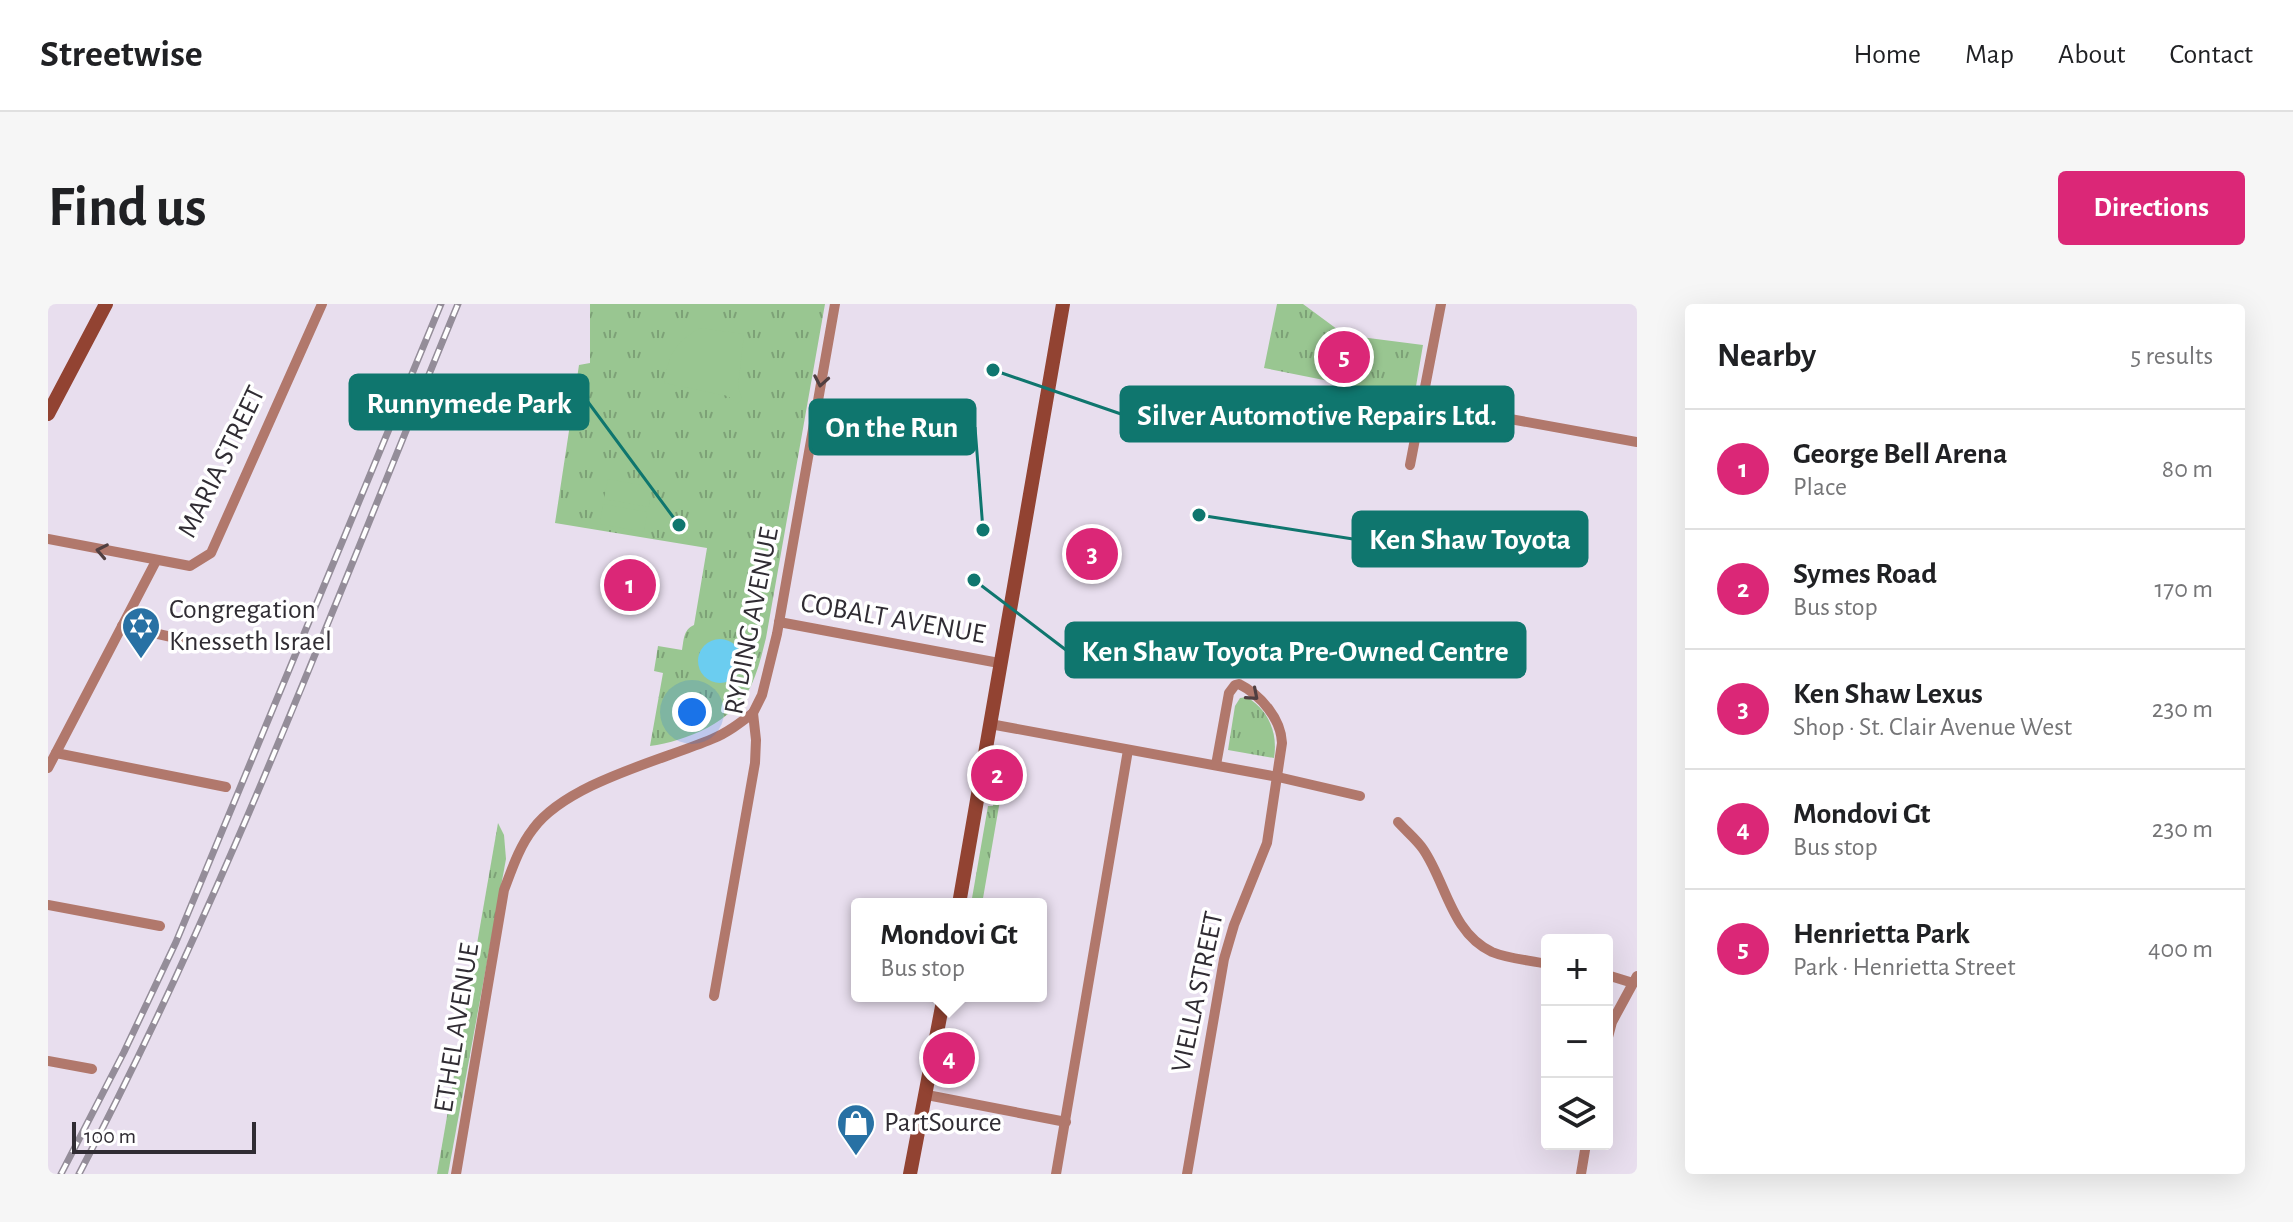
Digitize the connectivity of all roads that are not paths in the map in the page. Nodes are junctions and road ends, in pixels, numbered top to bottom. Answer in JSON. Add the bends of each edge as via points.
{"nodes":[{"id":1,"x":106,"y":304,"type":"edge"},
{"id":2,"x":322,"y":304,"type":"edge"},
{"id":3,"x":835,"y":304,"type":"edge"},
{"id":4,"x":1063,"y":304,"type":"edge"},
{"id":5,"x":1441,"y":304,"type":"edge"},
{"id":6,"x":1422,"y":403,"type":"junction"},
{"id":7,"x":48,"y":414,"type":"edge"},
{"id":8,"x":1637,"y":442,"type":"edge"},
{"id":9,"x":1410,"y":465,"type":"dead end"},
{"id":10,"x":48,"y":539,"type":"edge"},
{"id":11,"x":156,"y":561,"type":"junction"},
{"id":12,"x":779,"y":622,"type":"junction"},
{"id":13,"x":122,"y":626,"type":"junction"},
{"id":14,"x":212,"y":646,"type":"dead end"},
{"id":15,"x":999,"y":663,"type":"junction"},
{"id":16,"x":753,"y":713,"type":"junction"},
{"id":17,"x":990,"y":724,"type":"junction"},
{"id":18,"x":1128,"y":750,"type":"junction"},
{"id":19,"x":56,"y":753,"type":"junction"},
{"id":20,"x":1216,"y":765,"type":"junction"},
{"id":21,"x":48,"y":768,"type":"edge"},
{"id":22,"x":1278,"y":777,"type":"junction"},
{"id":23,"x":226,"y":787,"type":"dead end"},
{"id":24,"x":1360,"y":796,"type":"dead end"},
{"id":25,"x":1398,"y":822,"type":"dead end"},
{"id":26,"x":960,"y":898,"type":"edge"},
{"id":27,"x":48,"y":905,"type":"edge"},
{"id":28,"x":160,"y":926,"type":"dead end"},
{"id":29,"x":1541,"y":963,"type":"edge"},
{"id":30,"x":1613,"y":976,"type":"edge"},
{"id":31,"x":1635,"y":979,"type":"edge"},
{"id":32,"x":714,"y":996,"type":"dead end"},
{"id":33,"x":943,"y":1002,"type":"edge"},
{"id":34,"x":1613,"y":1020,"type":"edge"},
{"id":35,"x":48,"y":1061,"type":"edge"},
{"id":36,"x":92,"y":1069,"type":"dead end"},
{"id":37,"x":927,"y":1095,"type":"junction"},
{"id":38,"x":1066,"y":1122,"type":"junction"},
{"id":39,"x":1585,"y":1150,"type":"edge"},
{"id":40,"x":456,"y":1174,"type":"edge"},
{"id":41,"x":910,"y":1174,"type":"edge"},
{"id":42,"x":1056,"y":1174,"type":"edge"},
{"id":43,"x":1187,"y":1174,"type":"edge"},
{"id":44,"x":1581,"y":1174,"type":"edge"}],
"edges":[{"from":1,"to":7,"type":"main road"},
{"from":2,"to":11,"type":"street","name":"MARIA STREET","via":[[211,553],[190,566]]},
{"from":3,"to":12,"type":"street","name":"RYDING AVENUE","one_way":true},
{"from":4,"to":15,"type":"main road"},
{"from":5,"to":6,"type":"street"},
{"from":6,"to":8,"type":"street"},
{"from":6,"to":9,"type":"street"},
{"from":11,"to":10,"type":"street","one_way":true},
{"from":11,"to":13,"type":"street","name":"MARIA STREET"},
{"from":12,"to":15,"type":"street","name":"COBALT AVENUE"},
{"from":12,"to":16,"type":"street","name":"RYDING AVENUE"},
{"from":13,"to":14,"type":"street"},
{"from":13,"to":19,"type":"street","name":"MARIA STREET"},
{"from":15,"to":17,"type":"main road"},
{"from":16,"to":32,"type":"street","name":"RYDING AVENUE","via":[[755,763]]},
{"from":16,"to":40,"type":"street","name":"ETHEL AVENUE","via":[[714,738],[579,792],[555,807],[521,847],[504,890]]},
{"from":17,"to":18,"type":"street"},
{"from":17,"to":26,"type":"main road"},
{"from":18,"to":20,"type":"street"},
{"from":18,"to":38,"type":"street"},
{"from":19,"to":21,"type":"street","name":"MARIA STREET"},
{"from":19,"to":23,"type":"street"},
{"from":20,"to":22,"type":"street"},
{"from":20,"to":22,"type":"street","name":"VIELLA STREET","one_way":true,"via":[[1229,693],[1239,684],[1261,700],[1280,729]]},
{"from":22,"to":24,"type":"street"},
{"from":22,"to":43,"type":"street","name":"VIELLA STREET","via":[[1267,843],[1224,959]]},
{"from":25,"to":29,"type":"street","via":[[1423,848],[1448,904],[1478,942],[1491,951]]},
{"from":27,"to":28,"type":"street"},
{"from":30,"to":31,"type":"street"},
{"from":31,"to":34,"type":"street"},
{"from":33,"to":37,"type":"main road"},
{"from":35,"to":36,"type":"street"},
{"from":37,"to":38,"type":"street"},
{"from":37,"to":41,"type":"main road"},
{"from":38,"to":42,"type":"street"},
{"from":39,"to":44,"type":"street"}]}
